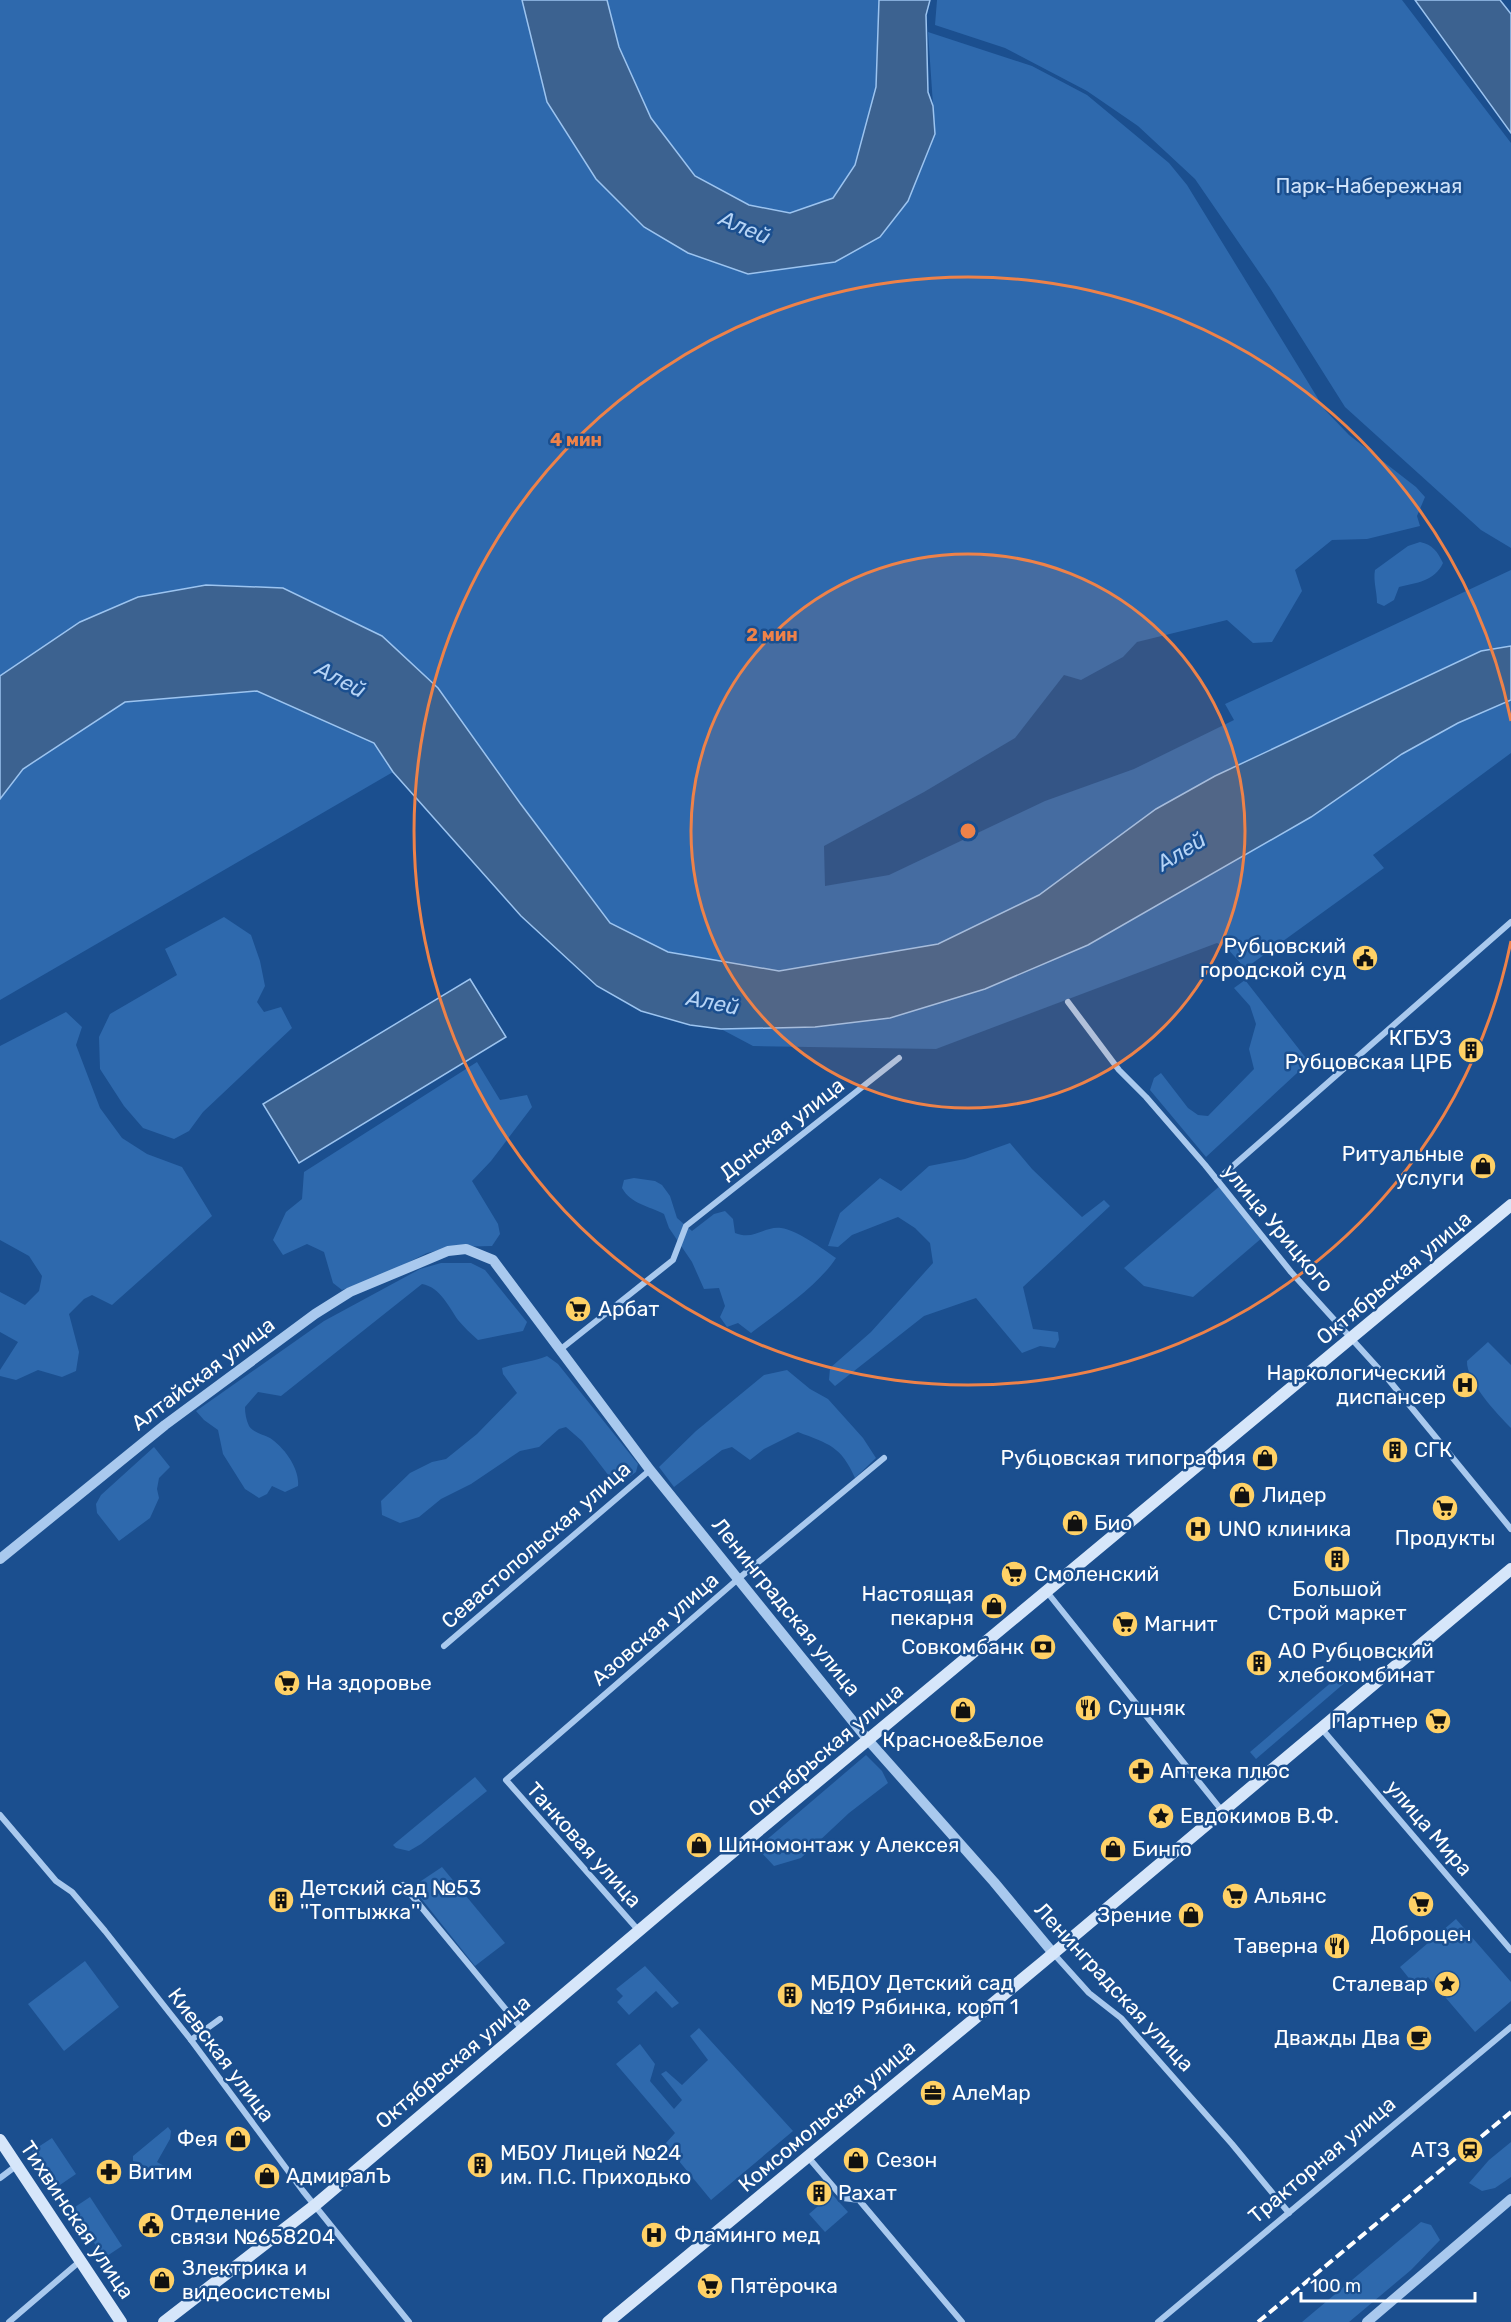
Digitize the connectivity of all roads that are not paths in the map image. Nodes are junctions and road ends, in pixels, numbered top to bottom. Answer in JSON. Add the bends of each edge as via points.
{"nodes":[{"id":1,"x":1511,"y":922,"type":"edge"},
{"id":2,"x":1068,"y":1002,"type":"dead end"},
{"id":3,"x":899,"y":1058,"type":"dead end"},
{"id":4,"x":1217,"y":1180,"type":"junction"},
{"id":5,"x":1511,"y":1205,"type":"edge"},
{"id":6,"x":448,"y":1251,"type":"joint"},
{"id":7,"x":1352,"y":1338,"type":"junction"},
{"id":8,"x":561,"y":1349,"type":"junction"},
{"id":9,"x":884,"y":1458,"type":"dead end"},
{"id":10,"x":650,"y":1470,"type":"junction"},
{"id":11,"x":1511,"y":1529,"type":"edge"},
{"id":12,"x":0,"y":1559,"type":"edge"},
{"id":13,"x":1511,"y":1569,"type":"edge"},
{"id":14,"x":738,"y":1579,"type":"junction"},
{"id":15,"x":1047,"y":1592,"type":"junction"},
{"id":16,"x":444,"y":1646,"type":"dead end"},
{"id":17,"x":1321,"y":1728,"type":"junction"},
{"id":18,"x":868,"y":1740,"type":"junction"},
{"id":19,"x":506,"y":1780,"type":"joint"},
{"id":20,"x":1223,"y":1812,"type":"junction"},
{"id":21,"x":0,"y":1815,"type":"edge"},
{"id":22,"x":403,"y":1885,"type":"dead end"},
{"id":23,"x":639,"y":1931,"type":"junction"},
{"id":24,"x":1511,"y":1950,"type":"edge"},
{"id":25,"x":1053,"y":1953,"type":"junction"},
{"id":26,"x":220,"y":2019,"type":"dead end"},
{"id":27,"x":1511,"y":2027,"type":"edge"},
{"id":28,"x":522,"y":2030,"type":"junction"},
{"id":29,"x":192,"y":2040,"type":"junction"},
{"id":30,"x":0,"y":2140,"type":"edge"},
{"id":31,"x":808,"y":2156,"type":"junction"},
{"id":32,"x":16,"y":2166,"type":"junction"},
{"id":33,"x":0,"y":2178,"type":"edge"},
{"id":34,"x":1511,"y":2199,"type":"edge"},
{"id":35,"x":314,"y":2206,"type":"junction"},
{"id":36,"x":1289,"y":2213,"type":"junction"},
{"id":37,"x":79,"y":2262,"type":"junction"},
{"id":38,"x":9,"y":2322,"type":"edge"},
{"id":39,"x":121,"y":2322,"type":"edge"},
{"id":40,"x":164,"y":2322,"type":"edge"},
{"id":41,"x":409,"y":2322,"type":"edge"},
{"id":42,"x":608,"y":2322,"type":"edge"},
{"id":43,"x":962,"y":2322,"type":"edge"},
{"id":44,"x":1158,"y":2322,"type":"edge"},
{"id":45,"x":1367,"y":2322,"type":"edge"}],
"edges":[{"from":1,"to":4,"type":"street"},
{"from":2,"to":4,"type":"street","name":"улица Урицкого","via":[[1119,1070]]},
{"from":3,"to":8,"type":"street","name":"Донская улица","via":[[686,1226],[673,1260]]},
{"from":4,"to":7,"type":"street","name":"улица Урицкого","via":[[1283,1263]]},
{"from":5,"to":7,"type":"main road","name":"Октябрьская улица"},
{"from":6,"to":8,"type":"street","name":"Ленинградская улица","via":[[466,1248],[493,1260]]},
{"from":6,"to":12,"type":"street","name":"Алтайская улица","via":[[350,1292],[315,1314],[165,1425]]},
{"from":7,"to":11,"type":"street","name":"улица Урицкого"},
{"from":7,"to":15,"type":"main road","name":"Октябрьская улица"},
{"from":8,"to":10,"type":"street","name":"Ленинградская улица"},
{"from":9,"to":14,"type":"street","name":"Азовская улица"},
{"from":10,"to":14,"type":"street","name":"Ленинградская улица"},
{"from":10,"to":16,"type":"street","name":"Севастопольская улица"},
{"from":13,"to":17,"type":"main road","name":"Комсомольская улица"},
{"from":14,"to":18,"type":"street","name":"Ленинградская улица"},
{"from":14,"to":19,"type":"street","name":"Азовская улица"},
{"from":15,"to":18,"type":"main road","name":"Октябрьская улица"},
{"from":15,"to":20,"type":"street"},
{"from":17,"to":20,"type":"main road","name":"Комсомольская улица"},
{"from":17,"to":24,"type":"street","name":"улица Мира"},
{"from":18,"to":23,"type":"main road","name":"Октябрьская улица"},
{"from":18,"to":25,"type":"street","name":"Ленинградская улица"},
{"from":19,"to":23,"type":"street","name":"Танковая улица"},
{"from":20,"to":25,"type":"main road","name":"Комсомольская улица"},
{"from":21,"to":29,"type":"street","name":"Киевская улица","via":[[56,1881],[72,1892]]},
{"from":22,"to":28,"type":"street"},
{"from":23,"to":28,"type":"main road","name":"Октябрьская улица"},
{"from":25,"to":31,"type":"main road","name":"Комсомольская улица"},
{"from":25,"to":36,"type":"street","name":"Ленинградская улица","via":[[1089,1993],[1121,2018]]},
{"from":26,"to":29,"type":"street"},
{"from":27,"to":36,"type":"street","name":"Тракторная улица"},
{"from":28,"to":35,"type":"main road","name":"Октябрьская улица"},
{"from":29,"to":35,"type":"street","name":"Киевская улица"},
{"from":30,"to":32,"type":"main road","name":"Тихвинская улица"},
{"from":31,"to":42,"type":"main road","name":"Комсомольская улица"},
{"from":31,"to":43,"type":"street","via":[[843,2198],[859,2200]]},
{"from":32,"to":33,"type":"street"},
{"from":32,"to":37,"type":"main road","name":"Тихвинская улица"},
{"from":34,"to":45,"type":"street"},
{"from":35,"to":40,"type":"main road","name":"Октябрьская улица"},
{"from":35,"to":41,"type":"street","name":"Киевская улица"},
{"from":36,"to":44,"type":"street","name":"Тракторная улица"},
{"from":37,"to":38,"type":"street"},
{"from":37,"to":39,"type":"main road","name":"Тихвинская улица"}]}
